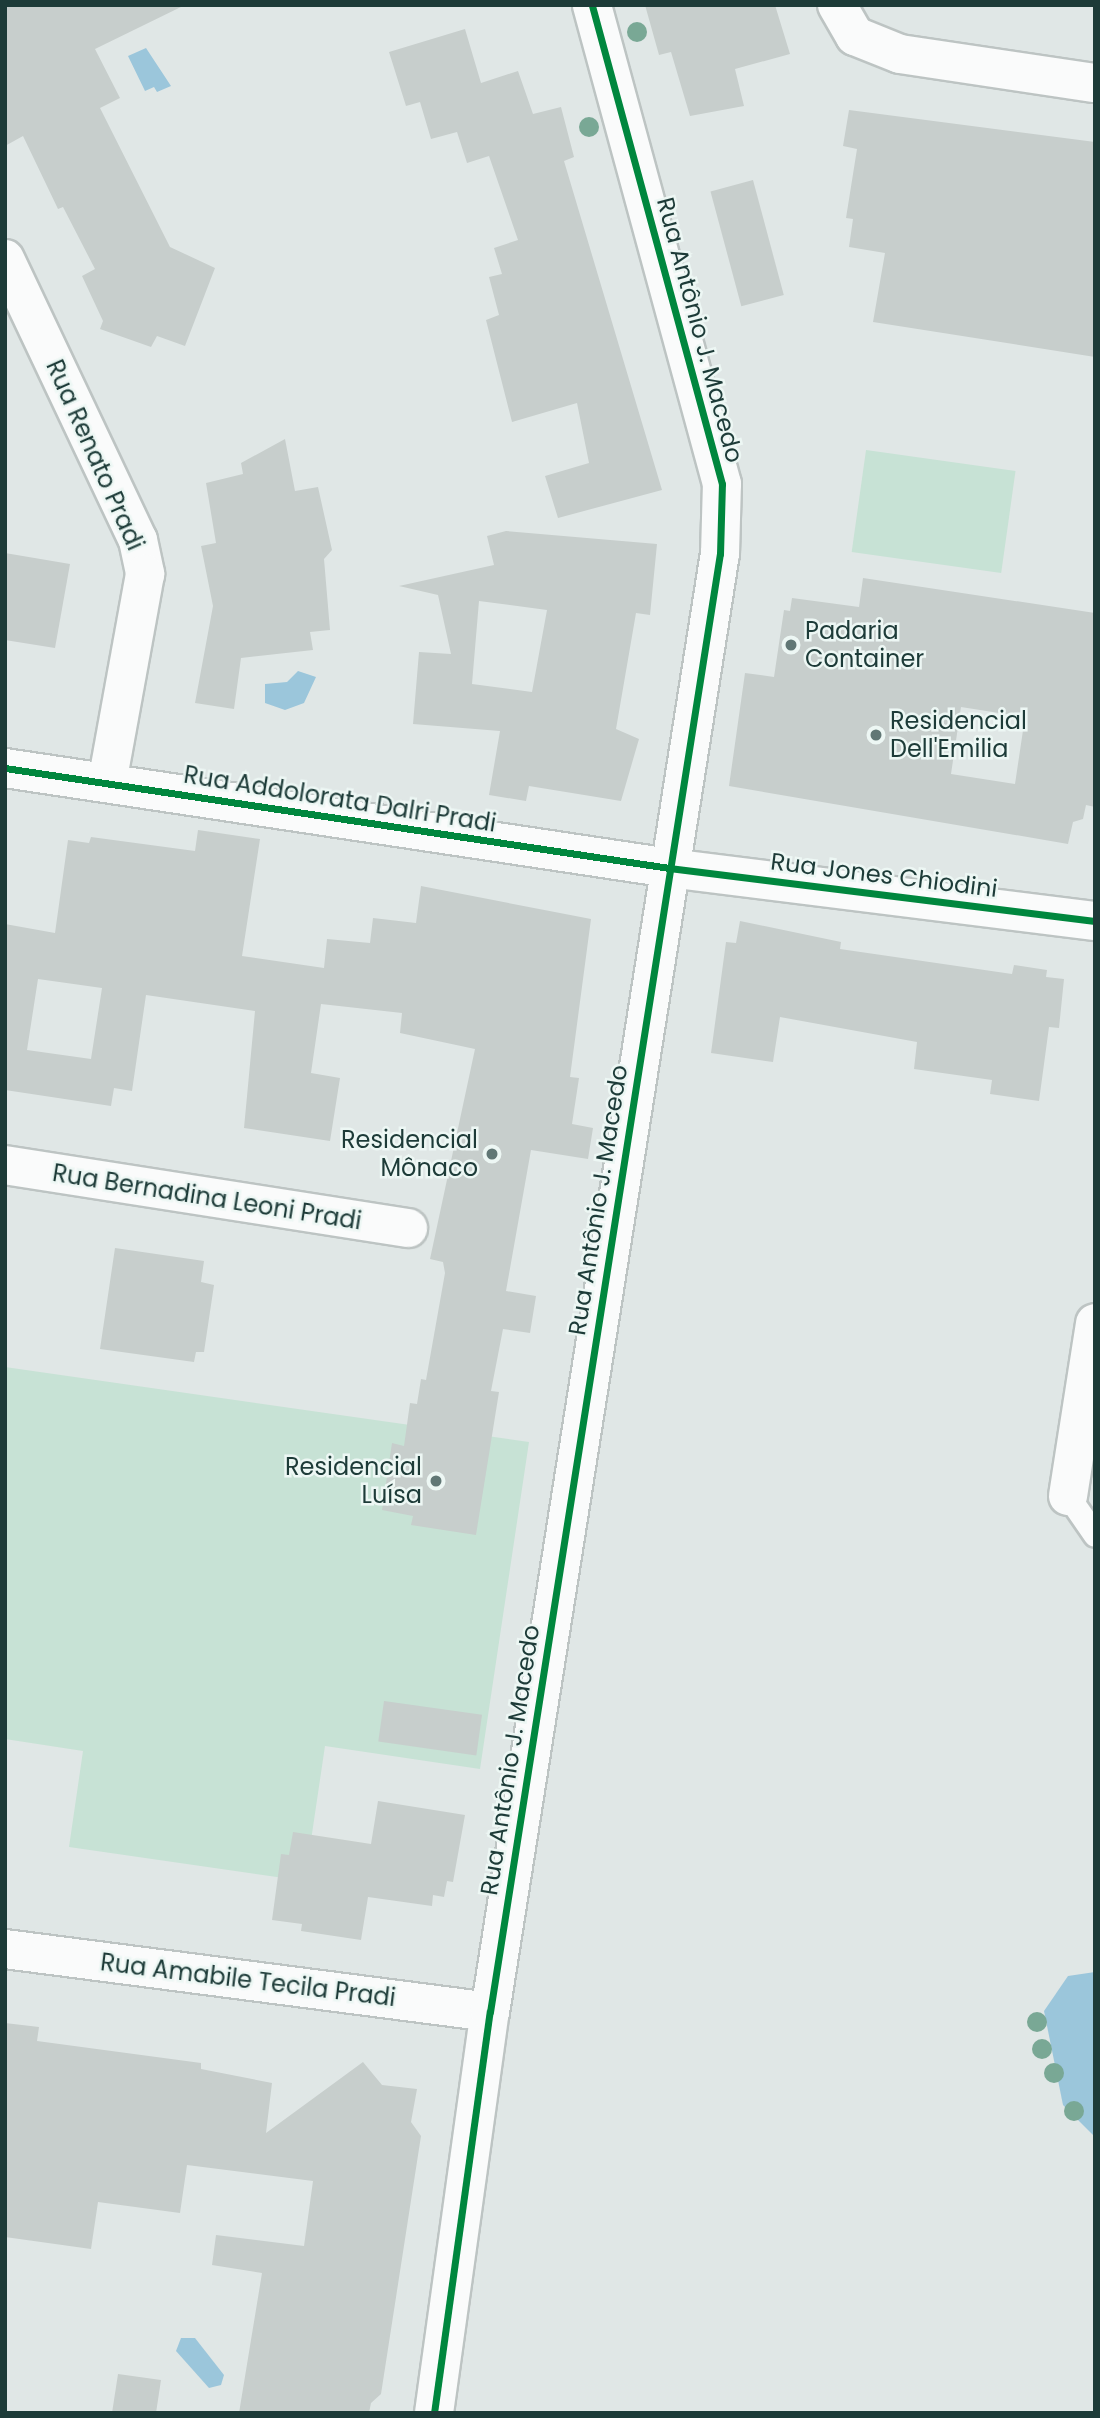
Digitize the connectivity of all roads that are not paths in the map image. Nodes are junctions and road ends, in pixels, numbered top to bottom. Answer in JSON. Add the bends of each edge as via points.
{"nodes":[{"id":1,"x":592,"y":5,"type":"edge"},
{"id":2,"x":837,"y":5,"type":"edge"},
{"id":3,"x":1095,"y":83,"type":"edge"},
{"id":4,"x":5,"y":259,"type":"edge"},
{"id":5,"x":5,"y":768,"type":"edge"},
{"id":6,"x":107,"y":783,"type":"junction"},
{"id":7,"x":669,"y":867,"type":"junction"},
{"id":8,"x":1095,"y":921,"type":"edge"},
{"id":9,"x":5,"y":1165,"type":"edge"},
{"id":10,"x":408,"y":1228,"type":"dead end"},
{"id":11,"x":1095,"y":1323,"type":"edge"},
{"id":12,"x":1068,"y":1496,"type":"joint"},
{"id":13,"x":1095,"y":1535,"type":"edge"},
{"id":14,"x":5,"y":1949,"type":"edge"},
{"id":15,"x":490,"y":2012,"type":"junction"},
{"id":16,"x":434,"y":2413,"type":"edge"}],
"edges":[{"from":1,"to":7,"type":"street","name":"Rua Antônio J. Macedo","via":[[722,484],[720,554]]},
{"from":2,"to":3,"type":"street","via":[[855,36],[900,54]]},
{"from":4,"to":6,"type":"street","name":"Rua Renato Pradi","via":[[138,540],[145,574]]},
{"from":5,"to":6,"type":"street","name":"Rua Addolorata Dalri Pradi"},
{"from":6,"to":7,"type":"street","name":"Rua Addolorata Dalri Pradi"},
{"from":7,"to":8,"type":"street","name":"Rua Jones Chiodini"},
{"from":7,"to":15,"type":"street","name":"Rua Antônio J. Macedo"},
{"from":9,"to":10,"type":"street","name":"Rua Bernadina Leoni Pradi"},
{"from":11,"to":12,"type":"street"},
{"from":12,"to":13,"type":"lane"},
{"from":14,"to":15,"type":"street","name":"Rua Amabile Tecila Pradi"},
{"from":15,"to":16,"type":"street","name":"Rua Antônio J. Macedo"}]}
